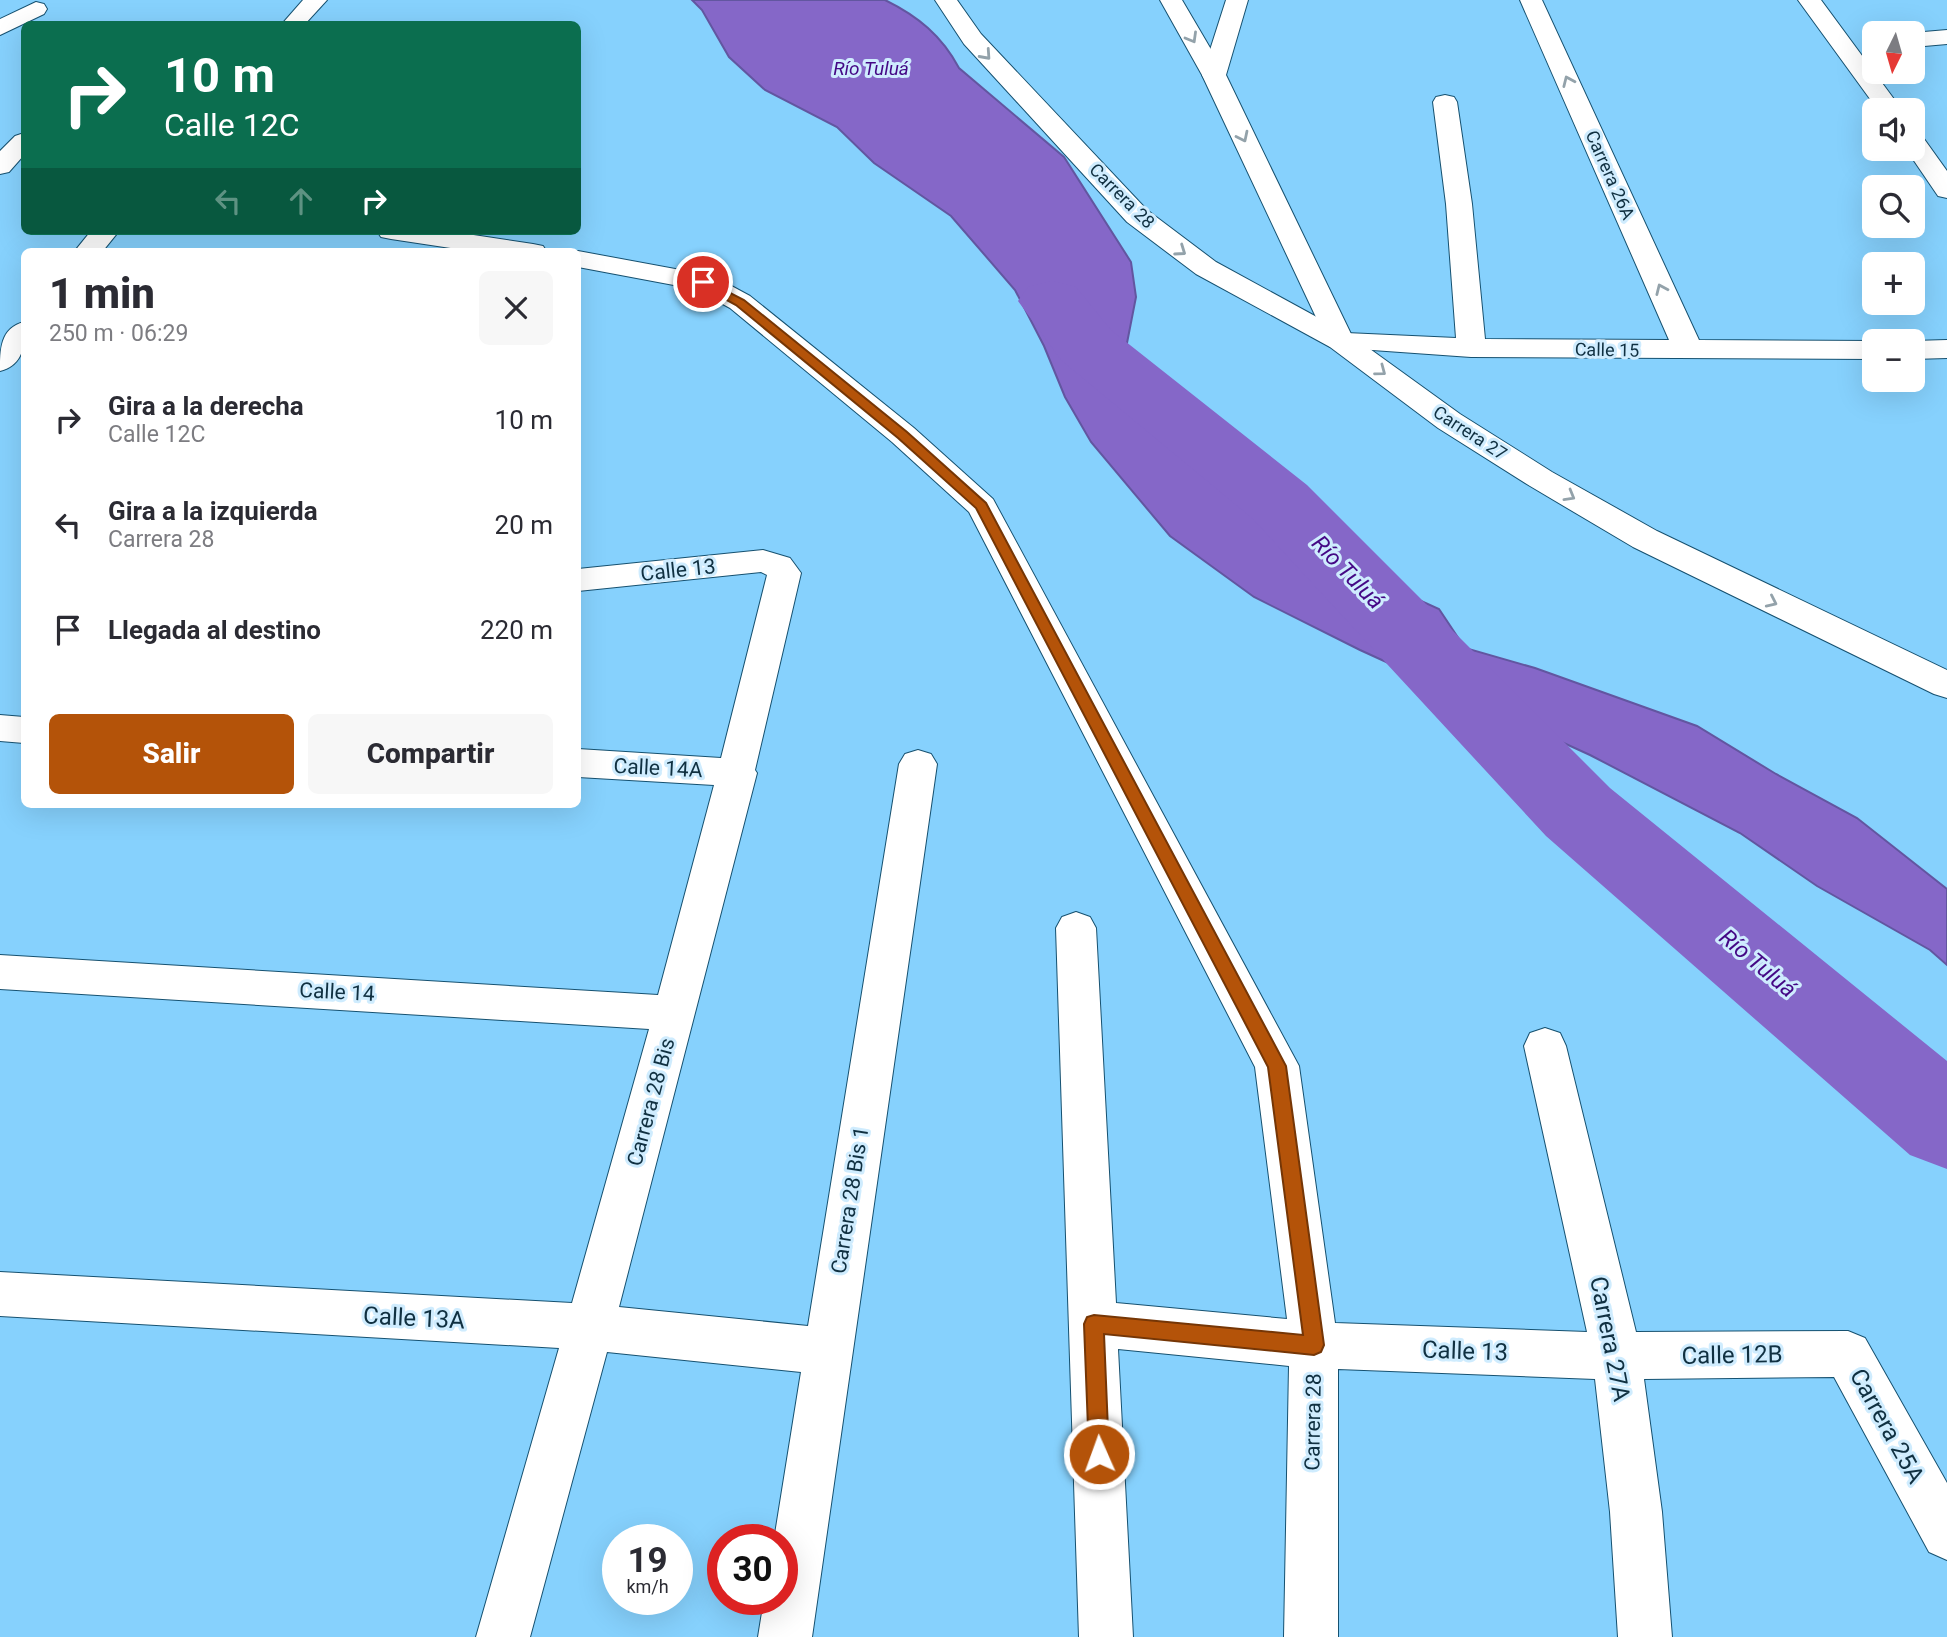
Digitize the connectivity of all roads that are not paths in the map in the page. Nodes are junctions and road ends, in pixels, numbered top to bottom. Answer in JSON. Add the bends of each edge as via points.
{"nodes":[{"id":1,"x":316,"y":0,"type":"edge"},
{"id":2,"x":946,"y":0,"type":"edge"},
{"id":3,"x":1171,"y":0,"type":"edge"},
{"id":4,"x":1237,"y":0,"type":"edge"},
{"id":5,"x":1531,"y":0,"type":"edge"},
{"id":6,"x":1809,"y":0,"type":"edge"},
{"id":7,"x":36,"y":9,"type":"dead end"},
{"id":8,"x":296,"y":21,"type":"edge"},
{"id":9,"x":0,"y":28,"type":"edge"},
{"id":10,"x":1947,"y":37,"type":"edge"},
{"id":11,"x":1925,"y":39,"type":"edge"},
{"id":12,"x":1862,"y":43,"type":"edge"},
{"id":13,"x":1841,"y":45,"type":"junction"},
{"id":14,"x":1214,"y":75,"type":"junction"},
{"id":15,"x":1881,"y":98,"type":"edge"},
{"id":16,"x":1445,"y":103,"type":"dead end"},
{"id":17,"x":1925,"y":143,"type":"edge"},
{"id":18,"x":21,"y":144,"type":"edge"},
{"id":19,"x":1947,"y":144,"type":"edge"},
{"id":20,"x":1925,"y":158,"type":"edge"},
{"id":21,"x":0,"y":169,"type":"edge"},
{"id":22,"x":21,"y":174,"type":"edge"},
{"id":23,"x":1947,"y":190,"type":"edge"},
{"id":24,"x":418,"y":235,"type":"edge"},
{"id":25,"x":506,"y":248,"type":"edge"},
{"id":26,"x":581,"y":260,"type":"edge"},
{"id":27,"x":21,"y":335,"type":"edge"},
{"id":28,"x":1340,"y":341,"type":"junction"},
{"id":29,"x":1471,"y":348,"type":"junction"},
{"id":30,"x":1947,"y":349,"type":"edge"},
{"id":31,"x":1862,"y":350,"type":"edge"},
{"id":32,"x":1925,"y":350,"type":"edge"},
{"id":33,"x":1689,"y":351,"type":"junction"},
{"id":34,"x":0,"y":362,"type":"edge"},
{"id":35,"x":778,"y":566,"type":"joint"},
{"id":36,"x":581,"y":580,"type":"edge"},
{"id":37,"x":1947,"y":685,"type":"edge"},
{"id":38,"x":0,"y":728,"type":"edge"},
{"id":39,"x":21,"y":730,"type":"edge"},
{"id":40,"x":581,"y":763,"type":"edge"},
{"id":41,"x":918,"y":764,"type":"dead end"},
{"id":42,"x":738,"y":772,"type":"junction"},
{"id":43,"x":1076,"y":928,"type":"dead end"},
{"id":44,"x":0,"y":972,"type":"edge"},
{"id":45,"x":675,"y":1013,"type":"junction"},
{"id":46,"x":1545,"y":1046,"type":"dead end"},
{"id":47,"x":0,"y":1294,"type":"edge"},
{"id":48,"x":1094,"y":1324,"type":"junction"},
{"id":49,"x":590,"y":1327,"type":"junction"},
{"id":50,"x":1314,"y":1345,"type":"junction"},
{"id":51,"x":827,"y":1351,"type":"junction"},
{"id":52,"x":1848,"y":1354,"type":"joint"},
{"id":53,"x":1617,"y":1356,"type":"junction"},
{"id":54,"x":1947,"y":1534,"type":"edge"},
{"id":55,"x":503,"y":1637,"type":"edge"},
{"id":56,"x":785,"y":1637,"type":"edge"},
{"id":57,"x":1107,"y":1637,"type":"edge"},
{"id":58,"x":1311,"y":1637,"type":"edge"},
{"id":59,"x":1645,"y":1637,"type":"edge"}],
"edges":[{"from":1,"to":8,"type":"street"},
{"from":2,"to":28,"type":"street","name":"Carrera 28","one_way":true,"via":[[972,39],[1137,216],[1206,268]]},
{"from":3,"to":14,"type":"street","name":"Carrera 27","one_way":true},
{"from":4,"to":14,"type":"street"},
{"from":33,"to":5,"type":"street","name":"Carrera 26A","one_way":true},
{"from":6,"to":13,"type":"street"},
{"from":7,"to":9,"type":"street"},
{"from":10,"to":11,"type":"street"},
{"from":12,"to":13,"type":"street"},
{"from":13,"to":15,"type":"street"},
{"from":14,"to":28,"type":"street","name":"Carrera 27","one_way":true},
{"from":16,"to":29,"type":"street"},
{"from":17,"to":19,"type":"street"},
{"from":18,"to":21,"type":"street"},
{"from":20,"to":23,"type":"street"},
{"from":21,"to":22,"type":"street"},
{"from":24,"to":25,"type":"street"},
{"from":26,"to":50,"type":"street","name":"Carrera 28","via":[[703,282],[740,302],[982,506],[1277,1066]]},
{"from":27,"to":34,"type":"street"},
{"from":28,"to":29,"type":"street","name":"Calle 15"},
{"from":28,"to":37,"type":"street","name":"Carrera 27","one_way":true,"via":[[1449,421],[1610,519],[1758,596]]},
{"from":29,"to":33,"type":"street","name":"Calle 15"},
{"from":30,"to":32,"type":"street"},
{"from":31,"to":33,"type":"street","name":"Calle 15"},
{"from":35,"to":36,"type":"street","name":"Calle 13","via":[[763,562]]},
{"from":35,"to":42,"type":"street","name":"Carrera 28 Bis","via":[[784,573]]},
{"from":38,"to":39,"type":"street"},
{"from":40,"to":42,"type":"street","name":"Calle 14A"},
{"from":41,"to":51,"type":"street","name":"Carrera 28 Bis 1"},
{"from":42,"to":45,"type":"street","name":"Carrera 28 Bis"},
{"from":43,"to":48,"type":"street"},
{"from":44,"to":45,"type":"street","name":"Calle 14"},
{"from":45,"to":49,"type":"street","name":"Carrera 28 Bis"},
{"from":46,"to":53,"type":"street","name":"Carrera 27A"},
{"from":47,"to":49,"type":"street","name":"Calle 13A"},
{"from":48,"to":50,"type":"street","name":"Calle 13"},
{"from":48,"to":57,"type":"street"},
{"from":49,"to":51,"type":"street","name":"Calle 13A"},
{"from":49,"to":55,"type":"street","name":"Carrera 28 Bis"},
{"from":50,"to":53,"type":"street","name":"Calle 13"},
{"from":50,"to":58,"type":"street","name":"Carrera 28"},
{"from":51,"to":56,"type":"street","name":"Carrera 28 Bis 1"},
{"from":52,"to":53,"type":"street","name":"Calle 12B"},
{"from":52,"to":54,"type":"street","name":"Carrera 25A"},
{"from":53,"to":59,"type":"street","name":"Carrera 27A"}]}
